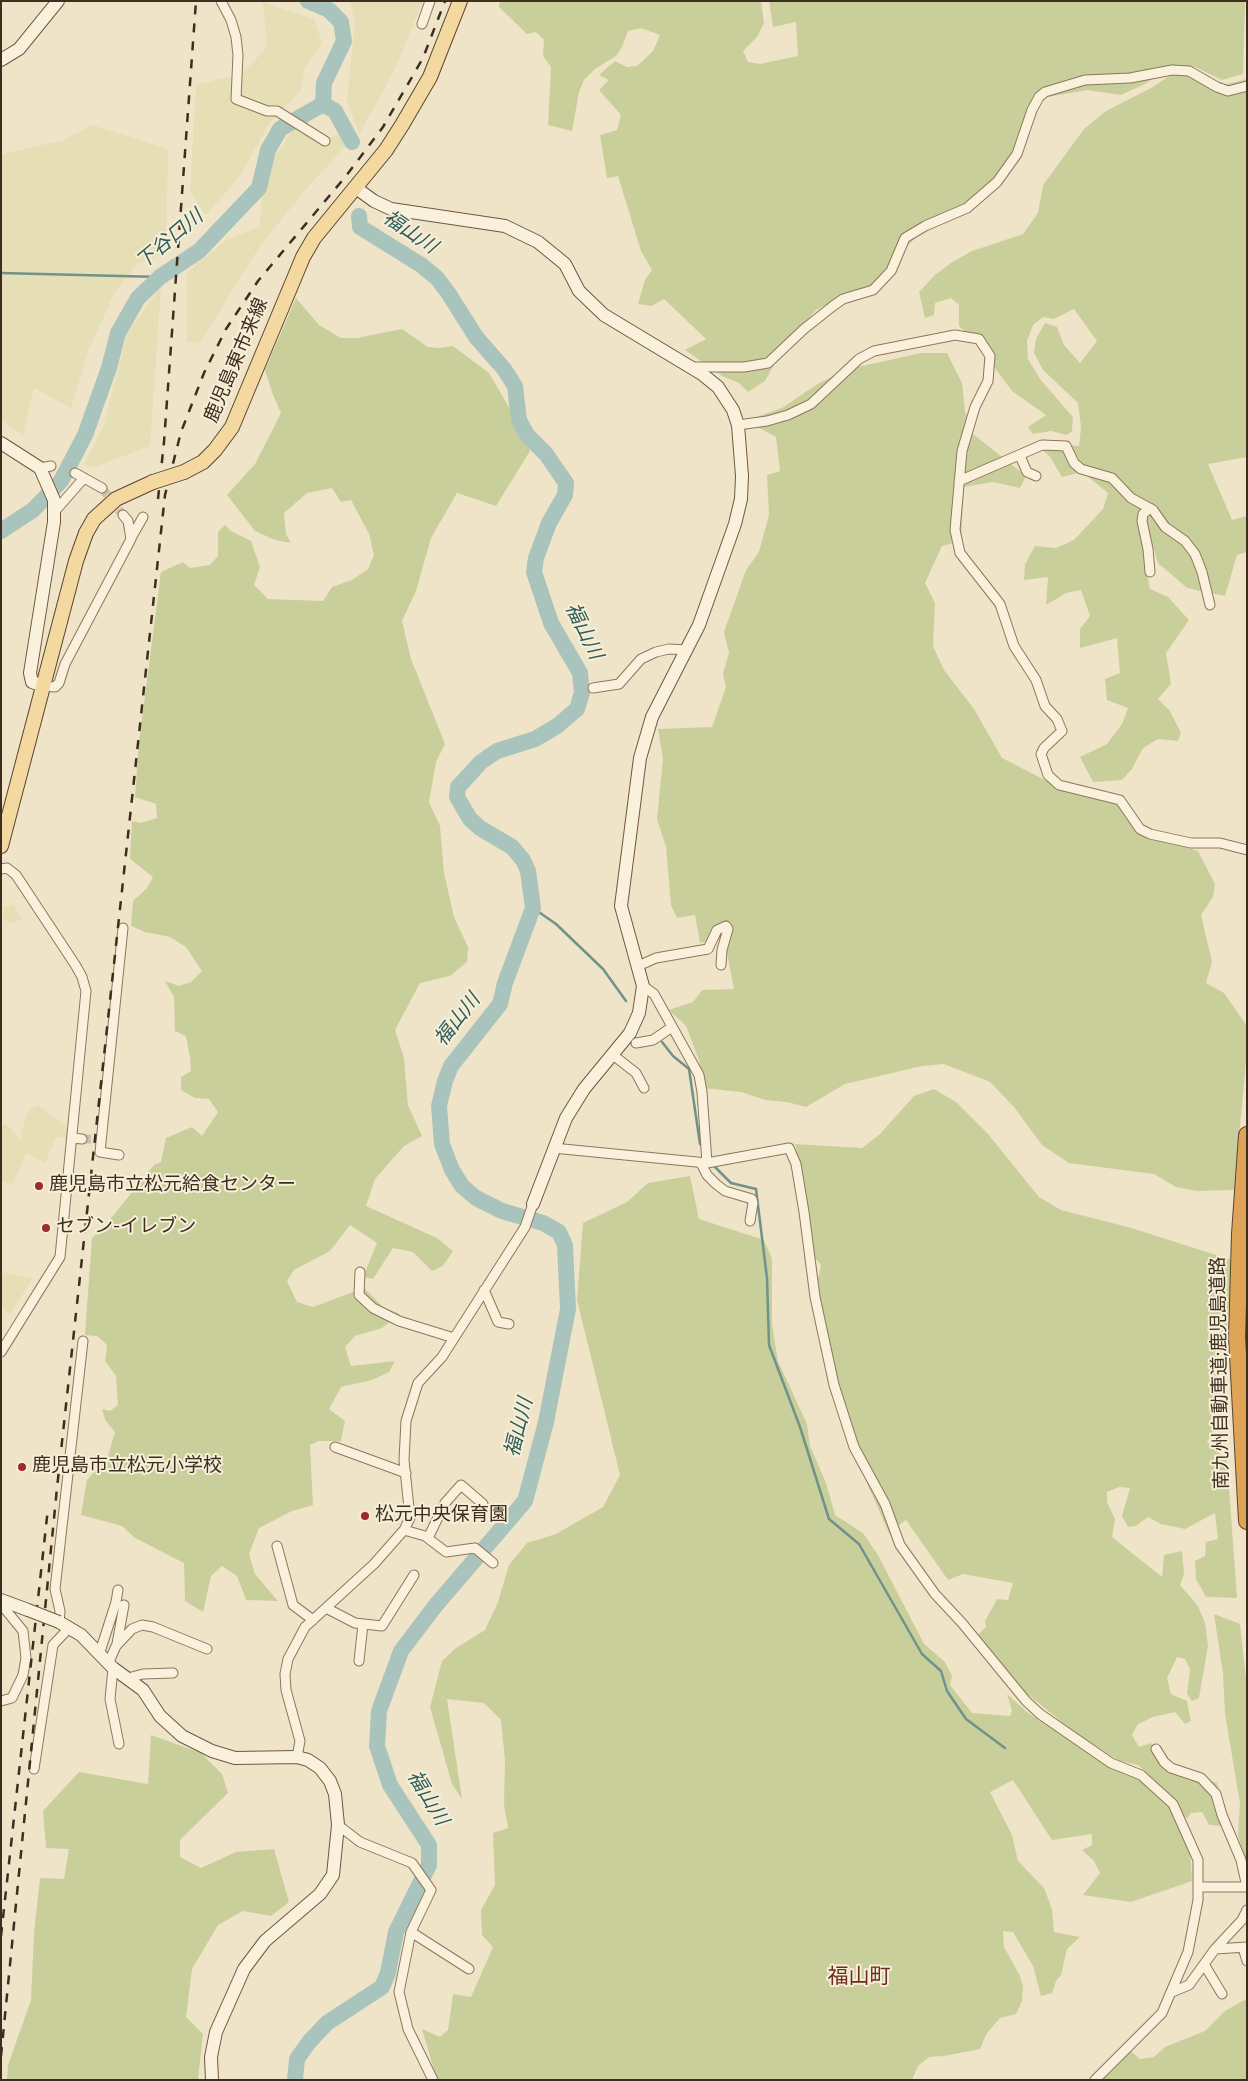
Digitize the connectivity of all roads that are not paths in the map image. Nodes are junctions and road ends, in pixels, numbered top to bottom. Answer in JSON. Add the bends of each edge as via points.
{"nodes":[{"id":1,"x":58,"y":1,"type":"edge"},
{"id":2,"x":221,"y":1,"type":"edge"},
{"id":3,"x":430,"y":1,"type":"edge"},
{"id":4,"x":460,"y":1,"type":"edge"},
{"id":5,"x":422,"y":24,"type":"dead end"},
{"id":6,"x":1,"y":60,"type":"edge"},
{"id":7,"x":1247,"y":86,"type":"edge"},
{"id":8,"x":325,"y":141,"type":"dead end"},
{"id":9,"x":356,"y":188,"type":"junction"},
{"id":10,"x":691,"y":368,"type":"junction"},
{"id":11,"x":738,"y":425,"type":"junction"},
{"id":12,"x":1,"y":443,"type":"edge"},
{"id":13,"x":1020,"y":456,"type":"junction"},
{"id":14,"x":75,"y":473,"type":"dead end"},
{"id":15,"x":1036,"y":476,"type":"dead end"},
{"id":16,"x":84,"y":478,"type":"junction"},
{"id":17,"x":959,"y":481,"type":"junction"},
{"id":18,"x":102,"y":488,"type":"tunnel mouth"},
{"id":19,"x":55,"y":505,"type":"junction"},
{"id":20,"x":1150,"y":508,"type":"junction"},
{"id":21,"x":122,"y":515,"type":"tunnel mouth"},
{"id":22,"x":143,"y":517,"type":"dead end"},
{"id":23,"x":130,"y":539,"type":"junction"},
{"id":24,"x":1150,"y":572,"type":"dead end"},
{"id":25,"x":1210,"y":605,"type":"dead end"},
{"id":26,"x":688,"y":650,"type":"junction"},
{"id":27,"x":42,"y":686,"type":"junction"},
{"id":28,"x":593,"y":688,"type":"dead end"},
{"id":29,"x":1,"y":846,"type":"edge"},
{"id":30,"x":1246,"y":850,"type":"edge"},
{"id":31,"x":1,"y":869,"type":"edge"},
{"id":32,"x":123,"y":928,"type":"dead end"},
{"id":33,"x":721,"y":965,"type":"dead end"},
{"id":34,"x":638,"y":966,"type":"junction"},
{"id":35,"x":643,"y":986,"type":"junction"},
{"id":36,"x":672,"y":1027,"type":"junction"},
{"id":37,"x":636,"y":1043,"type":"dead end"},
{"id":38,"x":613,"y":1054,"type":"junction"},
{"id":39,"x":644,"y":1088,"type":"dead end"},
{"id":40,"x":1247,"y":1135,"type":"edge"},
{"id":41,"x":72,"y":1138,"type":"junction"},
{"id":42,"x":82,"y":1139,"type":"tunnel mouth"},
{"id":43,"x":553,"y":1148,"type":"junction"},
{"id":44,"x":119,"y":1155,"type":"dead end"},
{"id":45,"x":704,"y":1163,"type":"junction"},
{"id":46,"x":533,"y":1204,"type":"joint"},
{"id":47,"x":750,"y":1221,"type":"dead end"},
{"id":48,"x":360,"y":1272,"type":"dead end"},
{"id":49,"x":484,"y":1290,"type":"junction"},
{"id":50,"x":509,"y":1324,"type":"dead end"},
{"id":51,"x":454,"y":1338,"type":"junction"},
{"id":52,"x":83,"y":1341,"type":"dead end"},
{"id":53,"x":1,"y":1352,"type":"edge"},
{"id":54,"x":335,"y":1447,"type":"dead end"},
{"id":55,"x":406,"y":1473,"type":"junction"},
{"id":56,"x":483,"y":1504,"type":"dead end"},
{"id":57,"x":1247,"y":1521,"type":"edge"},
{"id":58,"x":404,"y":1530,"type":"junction"},
{"id":59,"x":428,"y":1538,"type":"junction"},
{"id":60,"x":277,"y":1546,"type":"dead end"},
{"id":61,"x":494,"y":1563,"type":"dead end"},
{"id":62,"x":414,"y":1575,"type":"dead end"},
{"id":63,"x":118,"y":1590,"type":"dead end"},
{"id":64,"x":2,"y":1600,"type":"edge"},
{"id":65,"x":124,"y":1605,"type":"dead end"},
{"id":66,"x":326,"y":1608,"type":"junction"},
{"id":67,"x":313,"y":1620,"type":"junction"},
{"id":68,"x":363,"y":1624,"type":"junction"},
{"id":69,"x":64,"y":1625,"type":"junction"},
{"id":70,"x":116,"y":1646,"type":"junction"},
{"id":71,"x":207,"y":1649,"type":"dead end"},
{"id":72,"x":358,"y":1660,"type":"dead end"},
{"id":73,"x":107,"y":1662,"type":"junction"},
{"id":74,"x":173,"y":1673,"type":"dead end"},
{"id":75,"x":128,"y":1678,"type":"junction"},
{"id":76,"x":1,"y":1701,"type":"edge"},
{"id":77,"x":119,"y":1744,"type":"dead end"},
{"id":78,"x":1156,"y":1749,"type":"dead end"},
{"id":79,"x":298,"y":1757,"type":"junction"},
{"id":80,"x":34,"y":1769,"type":"dead end"},
{"id":81,"x":338,"y":1825,"type":"junction"},
{"id":82,"x":1198,"y":1887,"type":"junction"},
{"id":83,"x":1247,"y":1887,"type":"edge"},
{"id":84,"x":1247,"y":1910,"type":"edge"},
{"id":85,"x":411,"y":1932,"type":"junction"},
{"id":86,"x":1245,"y":1948,"type":"edge"},
{"id":87,"x":1215,"y":1949,"type":"junction"},
{"id":88,"x":1247,"y":1961,"type":"edge"},
{"id":89,"x":1204,"y":1964,"type":"junction"},
{"id":90,"x":469,"y":1969,"type":"dead end"},
{"id":91,"x":1172,"y":1992,"type":"junction"},
{"id":92,"x":1222,"y":1994,"type":"dead end"},
{"id":93,"x":212,"y":2080,"type":"edge"},
{"id":94,"x":433,"y":2080,"type":"edge"},
{"id":95,"x":1095,"y":2080,"type":"edge"}],
"edges":[{"from":1,"to":6,"type":"street","via":[[19,49]]},
{"from":2,"to":8,"type":"street","via":[[236,38],[236,99],[267,111],[278,111]]},
{"from":3,"to":5,"type":"street"},
{"from":4,"to":9,"type":"main road","name":"鹿児島東市来線","via":[[438,60],[416,103],[386,150]]},
{"from":7,"to":10,"type":"street","via":[[1228,90],[1189,71],[1178,70],[1123,79],[1085,80],[1050,89],[1038,97],[1017,154],[997,182],[967,208],[905,238],[891,272],[873,290],[843,299],[768,363]]},
{"from":9,"to":10,"type":"street","via":[[374,202],[391,209],[505,226],[538,242],[565,264],[579,291],[604,315]]},
{"from":9,"to":27,"type":"main road","name":"鹿児島東市来線","bridge":true,"via":[[302,257],[232,428],[216,450],[203,462],[184,472],[116,499],[94,519],[76,561]]},
{"from":10,"to":11,"type":"street","via":[[718,388],[733,410]]},
{"from":11,"to":17,"type":"street","via":[[767,422],[811,404],[859,359],[874,351],[955,335],[979,339],[990,356],[988,381],[975,407],[962,451]]},
{"from":11,"to":26,"type":"street","via":[[741,499],[735,524]]},
{"from":12,"to":19,"type":"street","via":[[45,470]]},
{"from":13,"to":15,"type":"street","via":[[1027,472]]},
{"from":13,"to":17,"type":"street"},
{"from":13,"to":20,"type":"street","via":[[1042,445],[1066,446],[1074,463],[1082,469],[1112,478],[1132,498]]},
{"from":14,"to":16,"type":"street"},
{"from":16,"to":18,"type":"street"},
{"from":16,"to":19,"type":"street"},
{"from":17,"to":30,"type":"street","via":[[955,530],[960,553],[1000,604],[1014,646],[1036,680],[1045,706],[1058,719],[1062,731],[1041,754],[1048,775],[1059,785],[1120,800],[1140,829],[1150,834],[1191,843],[1220,843]]},
{"from":19,"to":27,"type":"street","via":[[30,673],[32,682]]},
{"from":20,"to":24,"type":"street","via":[[1143,514],[1142,521]]},
{"from":20,"to":25,"type":"street","via":[[1195,554]]},
{"from":21,"to":23,"type":"street","via":[[128,521]]},
{"from":22,"to":23,"type":"street"},
{"from":23,"to":27,"type":"street","via":[[69,657],[59,683],[55,687]]},
{"from":26,"to":28,"type":"street","via":[[656,652],[641,659],[619,684]]},
{"from":26,"to":34,"type":"street","via":[[652,717],[640,758],[621,906]]},
{"from":27,"to":29,"type":"main road","name":"鹿児島東市来線"},
{"from":31,"to":41,"type":"street","via":[[7,868],[16,875],[76,966],[86,991]]},
{"from":32,"to":44,"type":"street","via":[[100,1152]]},
{"from":33,"to":34,"type":"street","via":[[726,926],[718,930],[708,949],[656,958]]},
{"from":34,"to":35,"type":"street"},
{"from":35,"to":36,"type":"street","via":[[654,994]]},
{"from":35,"to":38,"type":"street","via":[[639,1013],[630,1033]]},
{"from":36,"to":37,"type":"street","via":[[653,1040]]},
{"from":36,"to":45,"type":"street","via":[[698,1075],[702,1092]]},
{"from":38,"to":39,"type":"street","via":[[636,1074]]},
{"from":38,"to":43,"type":"street","via":[[584,1089]]},
{"from":40,"to":57,"type":"highway","name":"南九州自動車道;鹿児島道路","via":[[1237,1337]]},
{"from":41,"to":42,"type":"street"},
{"from":41,"to":53,"type":"street","via":[[60,1257]]},
{"from":43,"to":45,"type":"street"},
{"from":43,"to":46,"type":"street"},
{"from":45,"to":47,"type":"street","via":[[707,1175],[725,1191],[752,1199]]},
{"from":45,"to":82,"type":"street","via":[[789,1148],[796,1164],[815,1296],[834,1385],[854,1447],[885,1504],[900,1545],[935,1594],[1026,1701],[1111,1763],[1141,1774],[1173,1804],[1198,1860]]},
{"from":46,"to":49,"type":"street","via":[[525,1228]]},
{"from":48,"to":51,"type":"street","via":[[359,1295],[374,1308]]},
{"from":49,"to":50,"type":"street","via":[[498,1322]]},
{"from":49,"to":51,"type":"street"},
{"from":51,"to":55,"type":"street","via":[[418,1383],[406,1421]]},
{"from":52,"to":69,"type":"street","via":[[55,1589]]},
{"from":54,"to":55,"type":"street"},
{"from":55,"to":58,"type":"street","via":[[410,1518]]},
{"from":56,"to":59,"type":"street","via":[[461,1485],[445,1503]]},
{"from":58,"to":59,"type":"street"},
{"from":58,"to":66,"type":"street","via":[[374,1564]]},
{"from":59,"to":61,"type":"street","via":[[446,1552],[475,1548]]},
{"from":60,"to":67,"type":"street","via":[[293,1605]]},
{"from":62,"to":68,"type":"street","via":[[382,1626]]},
{"from":63,"to":73,"type":"street"},
{"from":64,"to":69,"type":"street","bridge":true},
{"from":64,"to":76,"type":"street","via":[[5,1610],[22,1631],[26,1658],[12,1698]]},
{"from":65,"to":70,"type":"street"},
{"from":66,"to":67,"type":"street"},
{"from":66,"to":68,"type":"street","via":[[340,1617]]},
{"from":67,"to":79,"type":"street","via":[[295,1643],[285,1674],[288,1704],[300,1741]]},
{"from":68,"to":72,"type":"street"},
{"from":69,"to":73,"type":"street","via":[[81,1635]]},
{"from":69,"to":80,"type":"street","via":[[53,1645]]},
{"from":70,"to":71,"type":"street","via":[[132,1629],[142,1625]]},
{"from":70,"to":73,"type":"street"},
{"from":73,"to":75,"type":"street"},
{"from":73,"to":77,"type":"street"},
{"from":74,"to":75,"type":"street"},
{"from":75,"to":79,"type":"street","via":[[143,1690],[171,1728],[194,1743],[243,1760]]},
{"from":78,"to":83,"type":"street","via":[[1171,1768],[1201,1778],[1216,1794],[1241,1860]]},
{"from":79,"to":81,"type":"street","via":[[320,1768],[330,1782],[337,1805]]},
{"from":81,"to":85,"type":"street","via":[[360,1842],[412,1863],[431,1890]]},
{"from":81,"to":93,"type":"street","via":[[336,1861],[328,1885],[265,1941],[244,1969],[216,2032],[211,2057]]},
{"from":82,"to":83,"type":"street"},
{"from":82,"to":91,"type":"street","via":[[1188,1952]]},
{"from":84,"to":87,"type":"street"},
{"from":85,"to":90,"type":"street"},
{"from":85,"to":94,"type":"street","via":[[398,1992],[408,2029]]},
{"from":86,"to":87,"type":"street"},
{"from":86,"to":88,"type":"street"},
{"from":87,"to":89,"type":"street"},
{"from":89,"to":91,"type":"street","via":[[1189,1985]]},
{"from":89,"to":92,"type":"street"},
{"from":91,"to":95,"type":"street","via":[[1156,2021]]}]}
